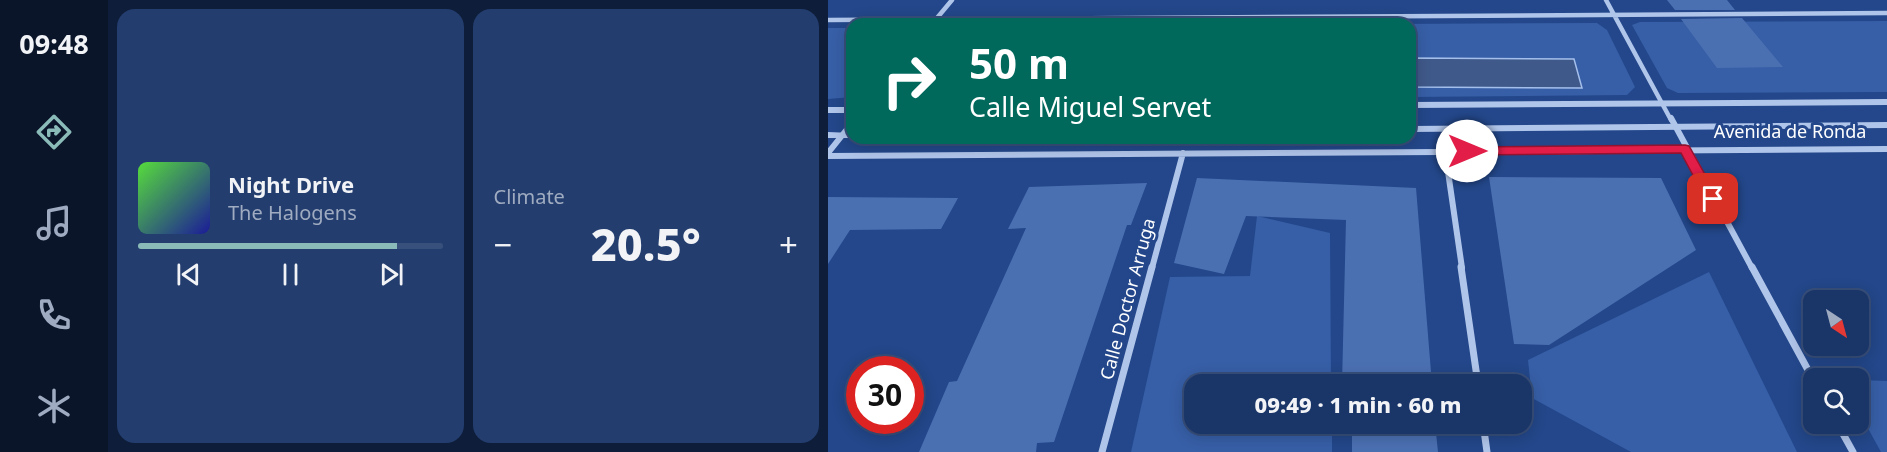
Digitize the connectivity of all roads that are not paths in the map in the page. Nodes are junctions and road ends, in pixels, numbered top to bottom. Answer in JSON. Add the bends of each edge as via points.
{"nodes":[{"id":1,"x":952,"y":0,"type":"edge"},
{"id":2,"x":1606,"y":0,"type":"edge"},
{"id":3,"x":1887,"y":13,"type":"edge"},
{"id":4,"x":1614,"y":15,"type":"junction"},
{"id":5,"x":937,"y":18,"type":"edge"},
{"id":6,"x":1106,"y":18,"type":"edge"},
{"id":7,"x":828,"y":20,"type":"edge"},
{"id":8,"x":846,"y":20,"type":"edge"},
{"id":9,"x":1887,"y":102,"type":"edge"},
{"id":10,"x":1661,"y":103,"type":"junction"},
{"id":11,"x":1416,"y":105,"type":"edge"},
{"id":12,"x":828,"y":110,"type":"edge"},
{"id":13,"x":846,"y":110,"type":"edge"},
{"id":14,"x":1887,"y":125,"type":"edge"},
{"id":15,"x":1673,"y":126,"type":"junction"},
{"id":16,"x":1416,"y":129,"type":"edge"},
{"id":17,"x":828,"y":135,"type":"edge"},
{"id":18,"x":846,"y":135,"type":"edge"},
{"id":19,"x":846,"y":136,"type":"edge"},
{"id":20,"x":1685,"y":149,"type":"junction"},
{"id":21,"x":1887,"y":149,"type":"edge"},
{"id":22,"x":1445,"y":151,"type":"junction"},
{"id":23,"x":1183,"y":153,"type":"junction"},
{"id":24,"x":828,"y":155,"type":"edge"},
{"id":25,"x":1807,"y":368,"type":"edge"},
{"id":26,"x":1477,"y":374,"type":"edge"},
{"id":27,"x":1485,"y":434,"type":"edge"},
{"id":28,"x":1843,"y":434,"type":"edge"},
{"id":29,"x":1102,"y":452,"type":"edge"},
{"id":30,"x":1487,"y":452,"type":"edge"},
{"id":31,"x":1853,"y":452,"type":"edge"}],
"edges":[{"from":1,"to":5,"type":"street"},
{"from":2,"to":4,"type":"street"},
{"from":3,"to":4,"type":"street"},
{"from":4,"to":6,"type":"street"},
{"from":4,"to":10,"type":"street"},
{"from":7,"to":8,"type":"street"},
{"from":9,"to":10,"type":"street","name":"Avenida de Ronda"},
{"from":10,"to":11,"type":"street","name":"Avenida de Ronda"},
{"from":10,"to":15,"type":"street"},
{"from":12,"to":13,"type":"street"},
{"from":14,"to":15,"type":"street","name":"Avenida de Ronda"},
{"from":15,"to":16,"type":"street","name":"Avenida de Ronda"},
{"from":15,"to":20,"type":"street"},
{"from":17,"to":18,"type":"street"},
{"from":19,"to":24,"type":"street"},
{"from":20,"to":21,"type":"street","name":"Avenida de Ronda"},
{"from":20,"to":22,"type":"street","name":"Avenida de Ronda"},
{"from":20,"to":25,"type":"street"},
{"from":22,"to":23,"type":"street","name":"Avenida de Ronda"},
{"from":22,"to":26,"type":"street"},
{"from":23,"to":24,"type":"street","name":"Avenida de Ronda"},
{"from":23,"to":29,"type":"street","name":"Calle Doctor Arruga"},
{"from":27,"to":30,"type":"street"},
{"from":28,"to":31,"type":"street"}]}
